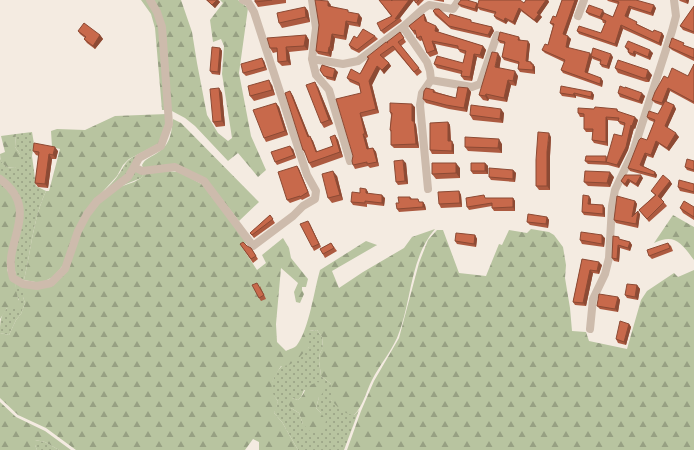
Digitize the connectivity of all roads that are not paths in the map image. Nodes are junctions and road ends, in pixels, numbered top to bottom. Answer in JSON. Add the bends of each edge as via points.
{"nodes":[{"id":1,"x":150,"y":0,"type":"edge"},
{"id":2,"x":243,"y":0,"type":"edge"},
{"id":3,"x":312,"y":0,"type":"edge"},
{"id":4,"x":458,"y":0,"type":"edge"},
{"id":5,"x":584,"y":0,"type":"edge"},
{"id":6,"x":674,"y":0,"type":"edge"},
{"id":7,"x":578,"y":16,"type":"dead end"},
{"id":8,"x":403,"y":26,"type":"junction"},
{"id":9,"x":497,"y":35,"type":"dead end"},
{"id":10,"x":312,"y":58,"type":"junction"},
{"id":11,"x":431,"y":80,"type":"junction"},
{"id":12,"x":350,"y":162,"type":"dead end"},
{"id":13,"x":134,"y":166,"type":"junction"},
{"id":14,"x":0,"y":179,"type":"edge"},
{"id":15,"x":428,"y":189,"type":"dead end"},
{"id":16,"x":590,"y":329,"type":"dead end"}],
"edges":[{"from":1,"to":13,"type":"street","via":[[162,27],[170,124],[161,146],[139,158]]},
{"from":2,"to":13,"type":"street","via":[[248,2],[254,12],[307,175],[316,191],[315,199],[254,246],[204,181],[175,167],[142,171]]},
{"from":3,"to":10,"type":"street","via":[[316,28]]},
{"from":4,"to":8,"type":"street","via":[[453,9],[429,5]]},
{"from":5,"to":7,"type":"street"},
{"from":6,"to":16,"type":"street","via":[[676,16],[672,31],[634,152],[615,190],[609,258],[593,299]]},
{"from":8,"to":10,"type":"street","via":[[358,61],[343,64]]},
{"from":8,"to":11,"type":"street","via":[[427,62]]},
{"from":9,"to":11,"type":"street","via":[[480,84],[472,87]]},
{"from":10,"to":12,"type":"street","via":[[316,75],[329,90]]},
{"from":11,"to":15,"type":"street","via":[[422,93],[420,105]]},
{"from":13,"to":14,"type":"street","via":[[128,177],[97,201],[87,214],[78,231],[65,269],[51,283],[37,286],[23,284],[13,278],[11,260],[21,209],[16,196]]}]}
